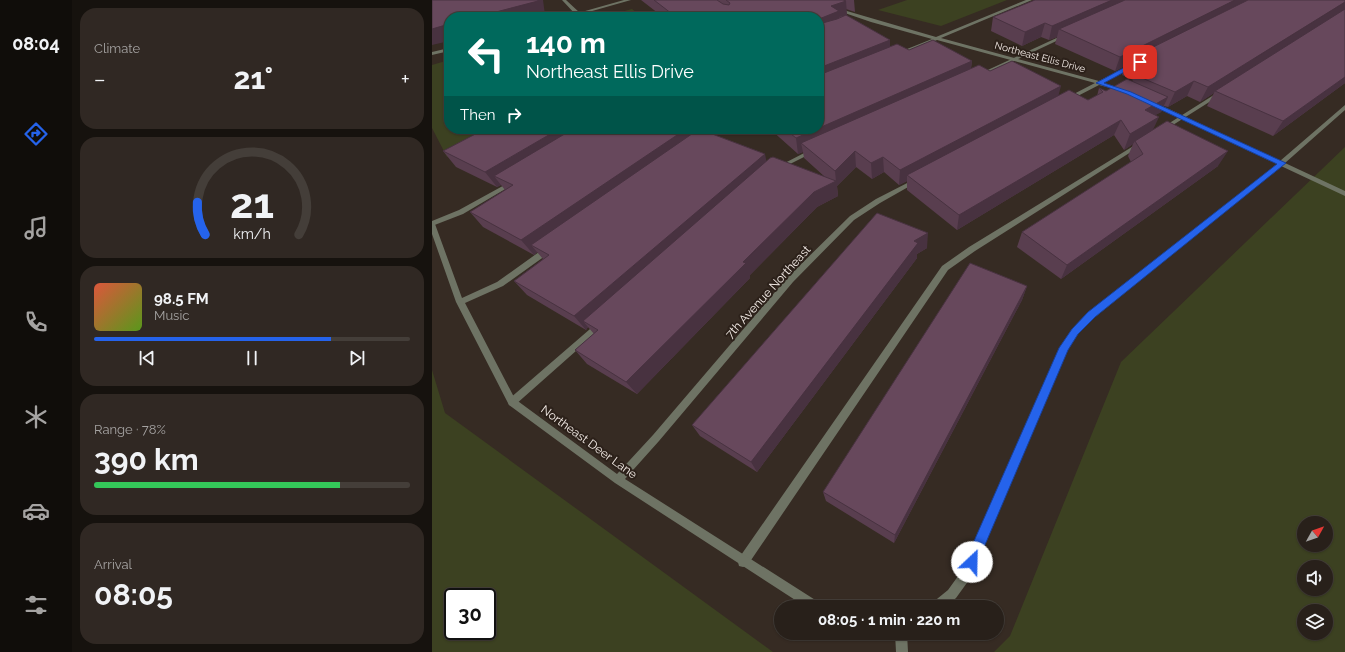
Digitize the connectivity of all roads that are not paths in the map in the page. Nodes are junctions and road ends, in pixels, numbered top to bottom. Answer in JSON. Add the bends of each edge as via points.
{"nodes":[{"id":1,"x":564,"y":0,"type":"edge"},
{"id":2,"x":629,"y":0,"type":"edge"},
{"id":3,"x":1030,"y":0,"type":"edge"},
{"id":4,"x":834,"y":9,"type":"edge"},
{"id":5,"x":576,"y":12,"type":"edge"},
{"id":6,"x":585,"y":12,"type":"edge"},
{"id":7,"x":861,"y":18,"type":"junction"},
{"id":8,"x":854,"y":21,"type":"edge"},
{"id":9,"x":1074,"y":32,"type":"edge"},
{"id":10,"x":935,"y":39,"type":"junction"},
{"id":11,"x":444,"y":50,"type":"edge"},
{"id":12,"x":432,"y":54,"type":"edge"},
{"id":13,"x":895,"y":55,"type":"edge"},
{"id":14,"x":1015,"y":59,"type":"junction"},
{"id":15,"x":1142,"y":61,"type":"edge"},
{"id":16,"x":973,"y":78,"type":"edge"},
{"id":17,"x":1099,"y":83,"type":"junction"},
{"id":18,"x":1228,"y":88,"type":"edge"},
{"id":19,"x":1129,"y":93,"type":"edge"},
{"id":20,"x":1064,"y":102,"type":"edge"},
{"id":21,"x":1150,"y":102,"type":"edge"},
{"id":22,"x":1345,"y":107,"type":"edge"},
{"id":23,"x":1183,"y":117,"type":"junction"},
{"id":24,"x":713,"y":134,"type":"edge"},
{"id":25,"x":701,"y":143,"type":"edge"},
{"id":26,"x":821,"y":147,"type":"edge"},
{"id":27,"x":1282,"y":163,"type":"junction"},
{"id":28,"x":771,"y":171,"type":"edge"},
{"id":29,"x":520,"y":178,"type":"edge"},
{"id":30,"x":920,"y":179,"type":"edge"},
{"id":31,"x":1345,"y":194,"type":"edge"},
{"id":32,"x":432,"y":224,"type":"edge"},
{"id":33,"x":558,"y":243,"type":"edge"},
{"id":34,"x":460,"y":302,"type":"junction"},
{"id":35,"x":608,"y":317,"type":"edge"},
{"id":36,"x":512,"y":402,"type":"junction"},
{"id":37,"x":618,"y":480,"type":"junction"},
{"id":38,"x":744,"y":562,"type":"junction"},
{"id":39,"x":805,"y":600,"type":"edge"},
{"id":40,"x":945,"y":600,"type":"edge"},
{"id":41,"x":901,"y":640,"type":"edge"},
{"id":42,"x":902,"y":652,"type":"edge"}],
"edges":[{"from":1,"to":5,"type":"street"},
{"from":2,"to":6,"type":"street"},
{"from":3,"to":10,"type":"street"},
{"from":4,"to":7,"type":"street","name":"Northeast Ellis Drive"},
{"from":7,"to":8,"type":"street"},
{"from":7,"to":10,"type":"street","name":"Northeast Ellis Drive"},
{"from":9,"to":14,"type":"street"},
{"from":10,"to":13,"type":"street"},
{"from":10,"to":14,"type":"street","name":"Northeast Ellis Drive"},
{"from":11,"to":12,"type":"street"},
{"from":14,"to":16,"type":"street"},
{"from":14,"to":17,"type":"street","name":"Northeast Ellis Drive"},
{"from":15,"to":17,"type":"street"},
{"from":17,"to":19,"type":"street","name":"Northeast Ellis Drive"},
{"from":17,"to":20,"type":"street"},
{"from":18,"to":23,"type":"street"},
{"from":21,"to":23,"type":"street"},
{"from":22,"to":27,"type":"street"},
{"from":23,"to":27,"type":"street"},
{"from":23,"to":38,"type":"street","via":[[945,268]]},
{"from":24,"to":25,"type":"street"},
{"from":26,"to":28,"type":"street"},
{"from":27,"to":31,"type":"street"},
{"from":27,"to":40,"type":"street","via":[[1075,331],[1064,348],[965,576]]},
{"from":29,"to":32,"type":"street","via":[[461,212]]},
{"from":30,"to":37,"type":"street","name":"7th Avenue Northeast","via":[[852,218],[790,280]]},
{"from":32,"to":34,"type":"street","name":"Northeast Deer Lane"},
{"from":33,"to":34,"type":"street","via":[[500,284]]},
{"from":34,"to":36,"type":"street","name":"Northeast Deer Lane"},
{"from":35,"to":36,"type":"street"},
{"from":36,"to":37,"type":"street","name":"Northeast Deer Lane"},
{"from":37,"to":38,"type":"street","name":"Northeast Deer Lane"},
{"from":38,"to":39,"type":"street","name":"Northeast Deer Lane"},
{"from":41,"to":42,"type":"street"}]}
